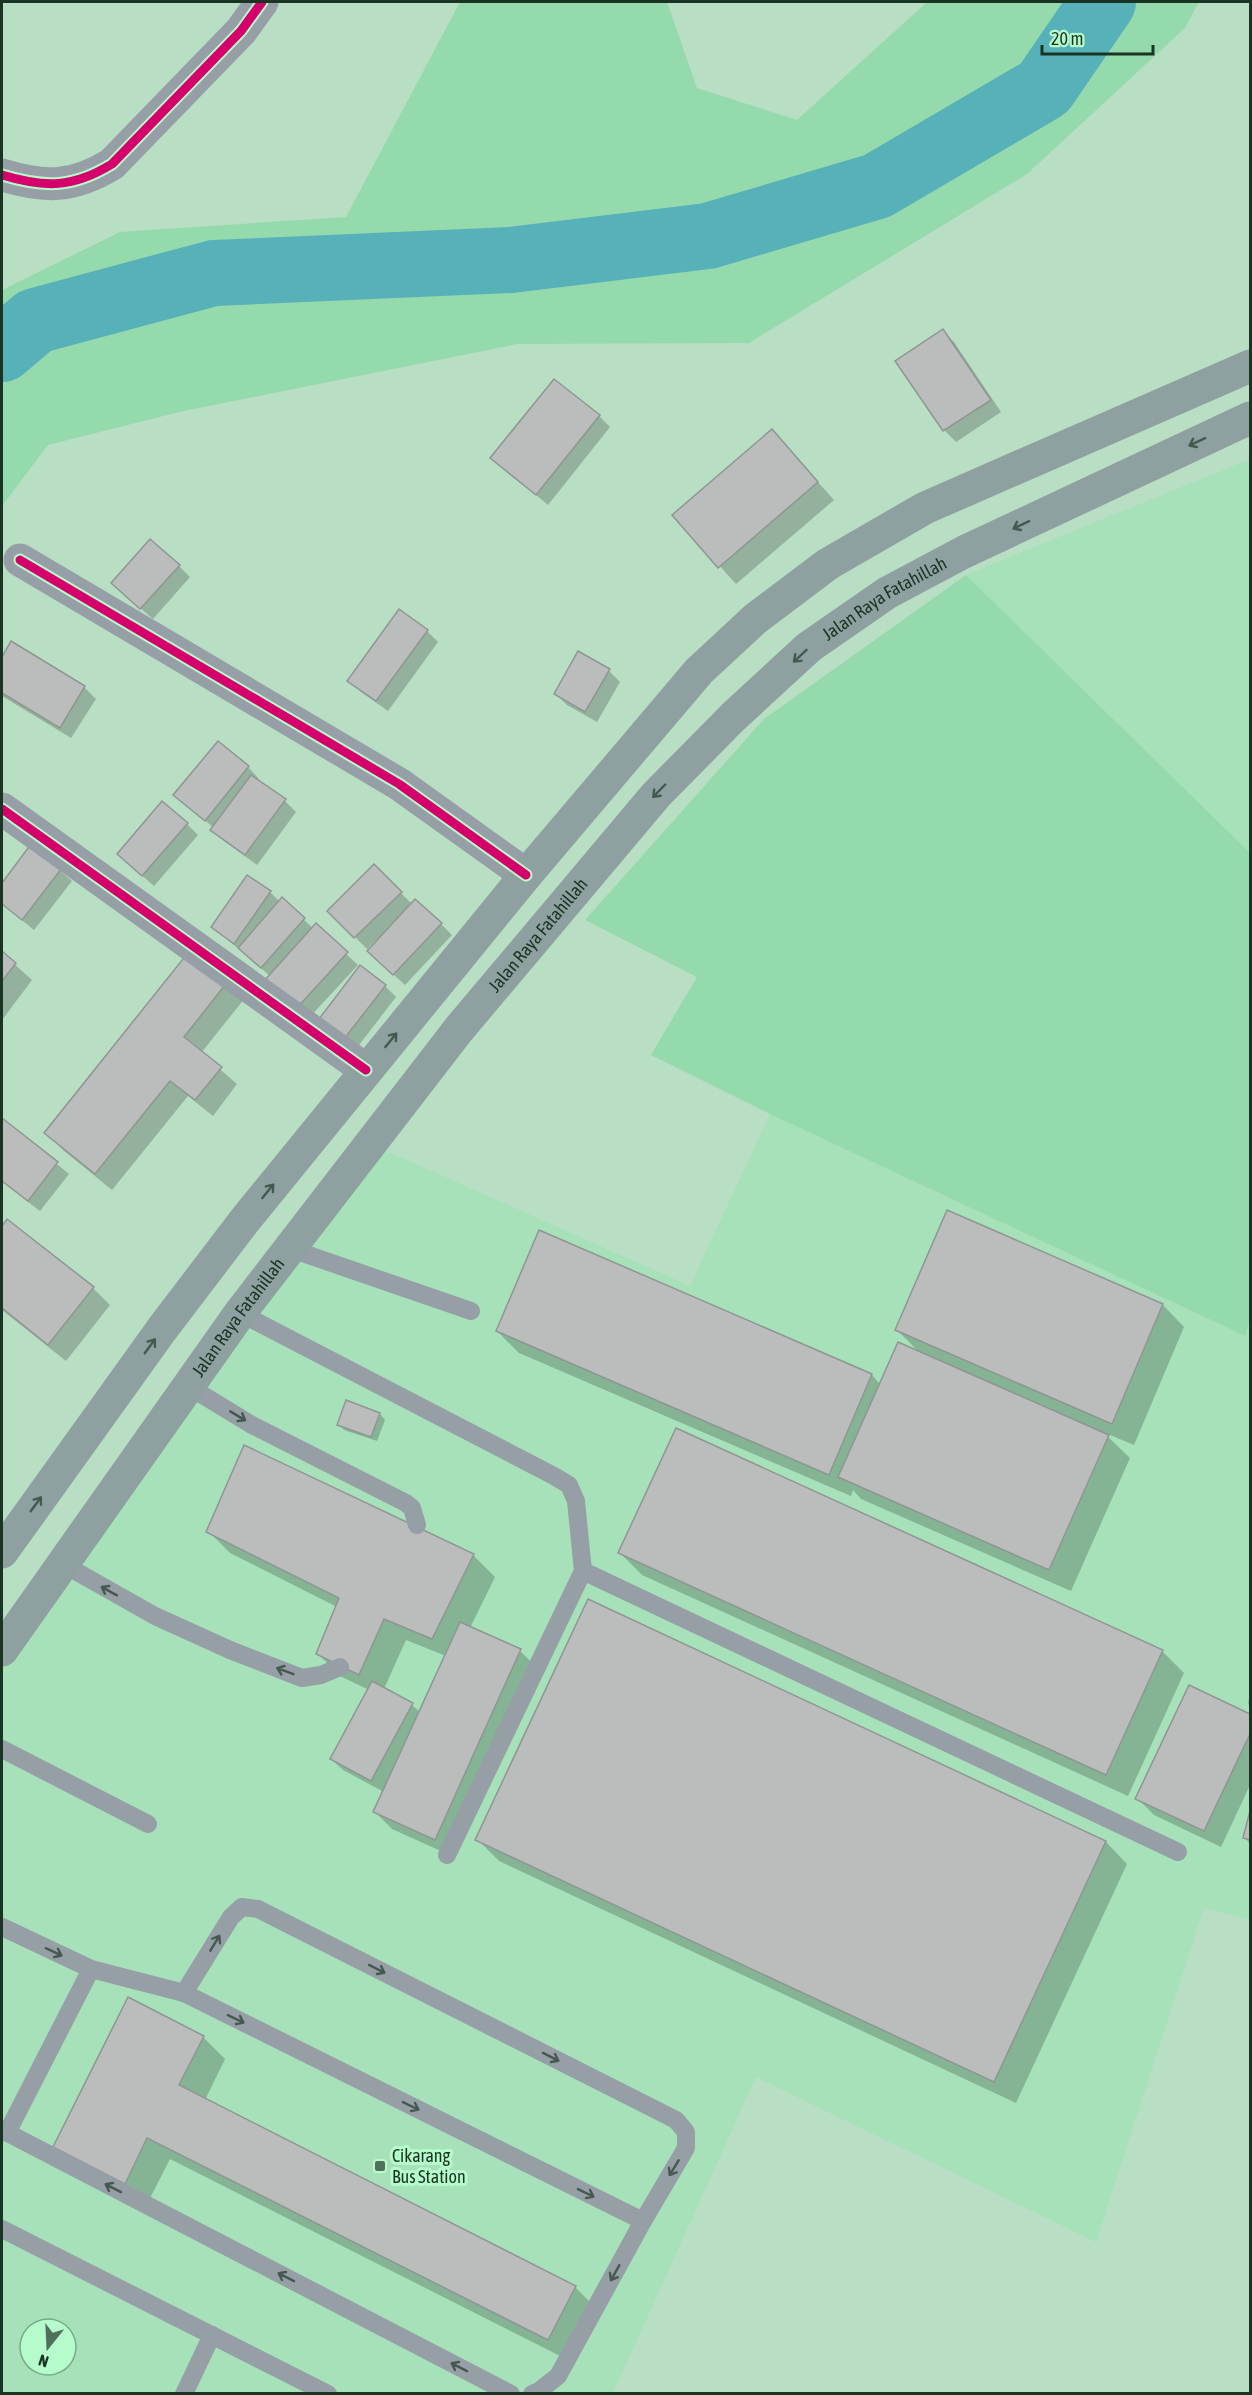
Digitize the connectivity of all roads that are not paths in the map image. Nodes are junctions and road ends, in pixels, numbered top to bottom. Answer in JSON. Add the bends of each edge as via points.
{"nodes":[{"id":1,"x":262,"y":2,"type":"edge"},
{"id":2,"x":2,"y":175,"type":"edge"},
{"id":3,"x":1251,"y":366,"type":"edge"},
{"id":4,"x":1251,"y":418,"type":"edge"},
{"id":5,"x":20,"y":560,"type":"dead end"},
{"id":6,"x":2,"y":809,"type":"edge"},
{"id":7,"x":526,"y":875,"type":"junction"},
{"id":8,"x":366,"y":1070,"type":"junction"},
{"id":9,"x":291,"y":1249,"type":"junction"},
{"id":10,"x":471,"y":1311,"type":"dead end"},
{"id":11,"x":240,"y":1312,"type":"junction"},
{"id":12,"x":188,"y":1386,"type":"junction"},
{"id":13,"x":417,"y":1525,"type":"dead end"},
{"id":14,"x":2,"y":1551,"type":"edge"},
{"id":15,"x":63,"y":1564,"type":"junction"},
{"id":16,"x":583,"y":1571,"type":"junction"},
{"id":17,"x":2,"y":1650,"type":"edge"},
{"id":18,"x":340,"y":1667,"type":"dead end"},
{"id":19,"x":2,"y":1749,"type":"edge"},
{"id":20,"x":148,"y":1824,"type":"dead end"},
{"id":21,"x":1178,"y":1852,"type":"dead end"},
{"id":22,"x":447,"y":1855,"type":"dead end"},
{"id":23,"x":2,"y":1927,"type":"edge"},
{"id":24,"x":91,"y":1969,"type":"junction"},
{"id":25,"x":184,"y":1993,"type":"junction"},
{"id":26,"x":4,"y":2132,"type":"edge"},
{"id":27,"x":643,"y":2221,"type":"junction"},
{"id":28,"x":2,"y":2229,"type":"edge"},
{"id":29,"x":212,"y":2335,"type":"junction"},
{"id":30,"x":184,"y":2394,"type":"edge"},
{"id":31,"x":328,"y":2394,"type":"edge"},
{"id":32,"x":511,"y":2394,"type":"edge"},
{"id":33,"x":532,"y":2394,"type":"edge"}],
"edges":[{"from":1,"to":2,"type":"street","via":[[240,31],[112,164],[72,182],[50,184]]},
{"from":3,"to":7,"type":"highway","via":[[925,507],[828,564],[755,619],[699,671]]},
{"from":4,"to":9,"type":"highway","name":"Jalan Raya Fatahillah","one_way":true,"via":[[964,552],[887,593],[809,647],[656,795],[459,1029]]},
{"from":5,"to":7,"type":"street","via":[[399,784]]},
{"from":6,"to":8,"type":"street"},
{"from":8,"to":7,"type":"highway","one_way":true},
{"from":14,"to":8,"type":"highway","one_way":true,"via":[[169,1320]]},
{"from":9,"to":10,"type":"lane"},
{"from":9,"to":11,"type":"highway","name":"Jalan Raya Fatahillah"},
{"from":11,"to":12,"type":"highway","name":"Jalan Raya Fatahillah"},
{"from":11,"to":16,"type":"lane","via":[[570,1485],[576,1501]]},
{"from":12,"to":13,"type":"lane","one_way":true,"via":[[252,1425],[406,1503],[416,1514]]},
{"from":12,"to":15,"type":"highway","name":"Jalan Raya Fatahillah"},
{"from":15,"to":17,"type":"highway","name":"Jalan Raya Fatahillah"},
{"from":18,"to":15,"type":"lane","one_way":true,"via":[[302,1678],[155,1616]]},
{"from":16,"to":21,"type":"lane"},
{"from":16,"to":22,"type":"lane"},
{"from":19,"to":20,"type":"lane"},
{"from":23,"to":24,"type":"lane","one_way":true},
{"from":24,"to":25,"type":"lane"},
{"from":24,"to":26,"type":"lane"},
{"from":25,"to":27,"type":"lane","one_way":true},
{"from":25,"to":27,"type":"lane","one_way":true,"via":[[231,1917],[242,1907],[258,1909],[676,2120],[686,2132],[686,2148]]},
{"from":32,"to":26,"type":"lane","one_way":true},
{"from":27,"to":33,"type":"lane","one_way":true,"via":[[558,2376]]},
{"from":28,"to":29,"type":"lane"},
{"from":29,"to":30,"type":"lane"},
{"from":29,"to":31,"type":"lane"}]}
